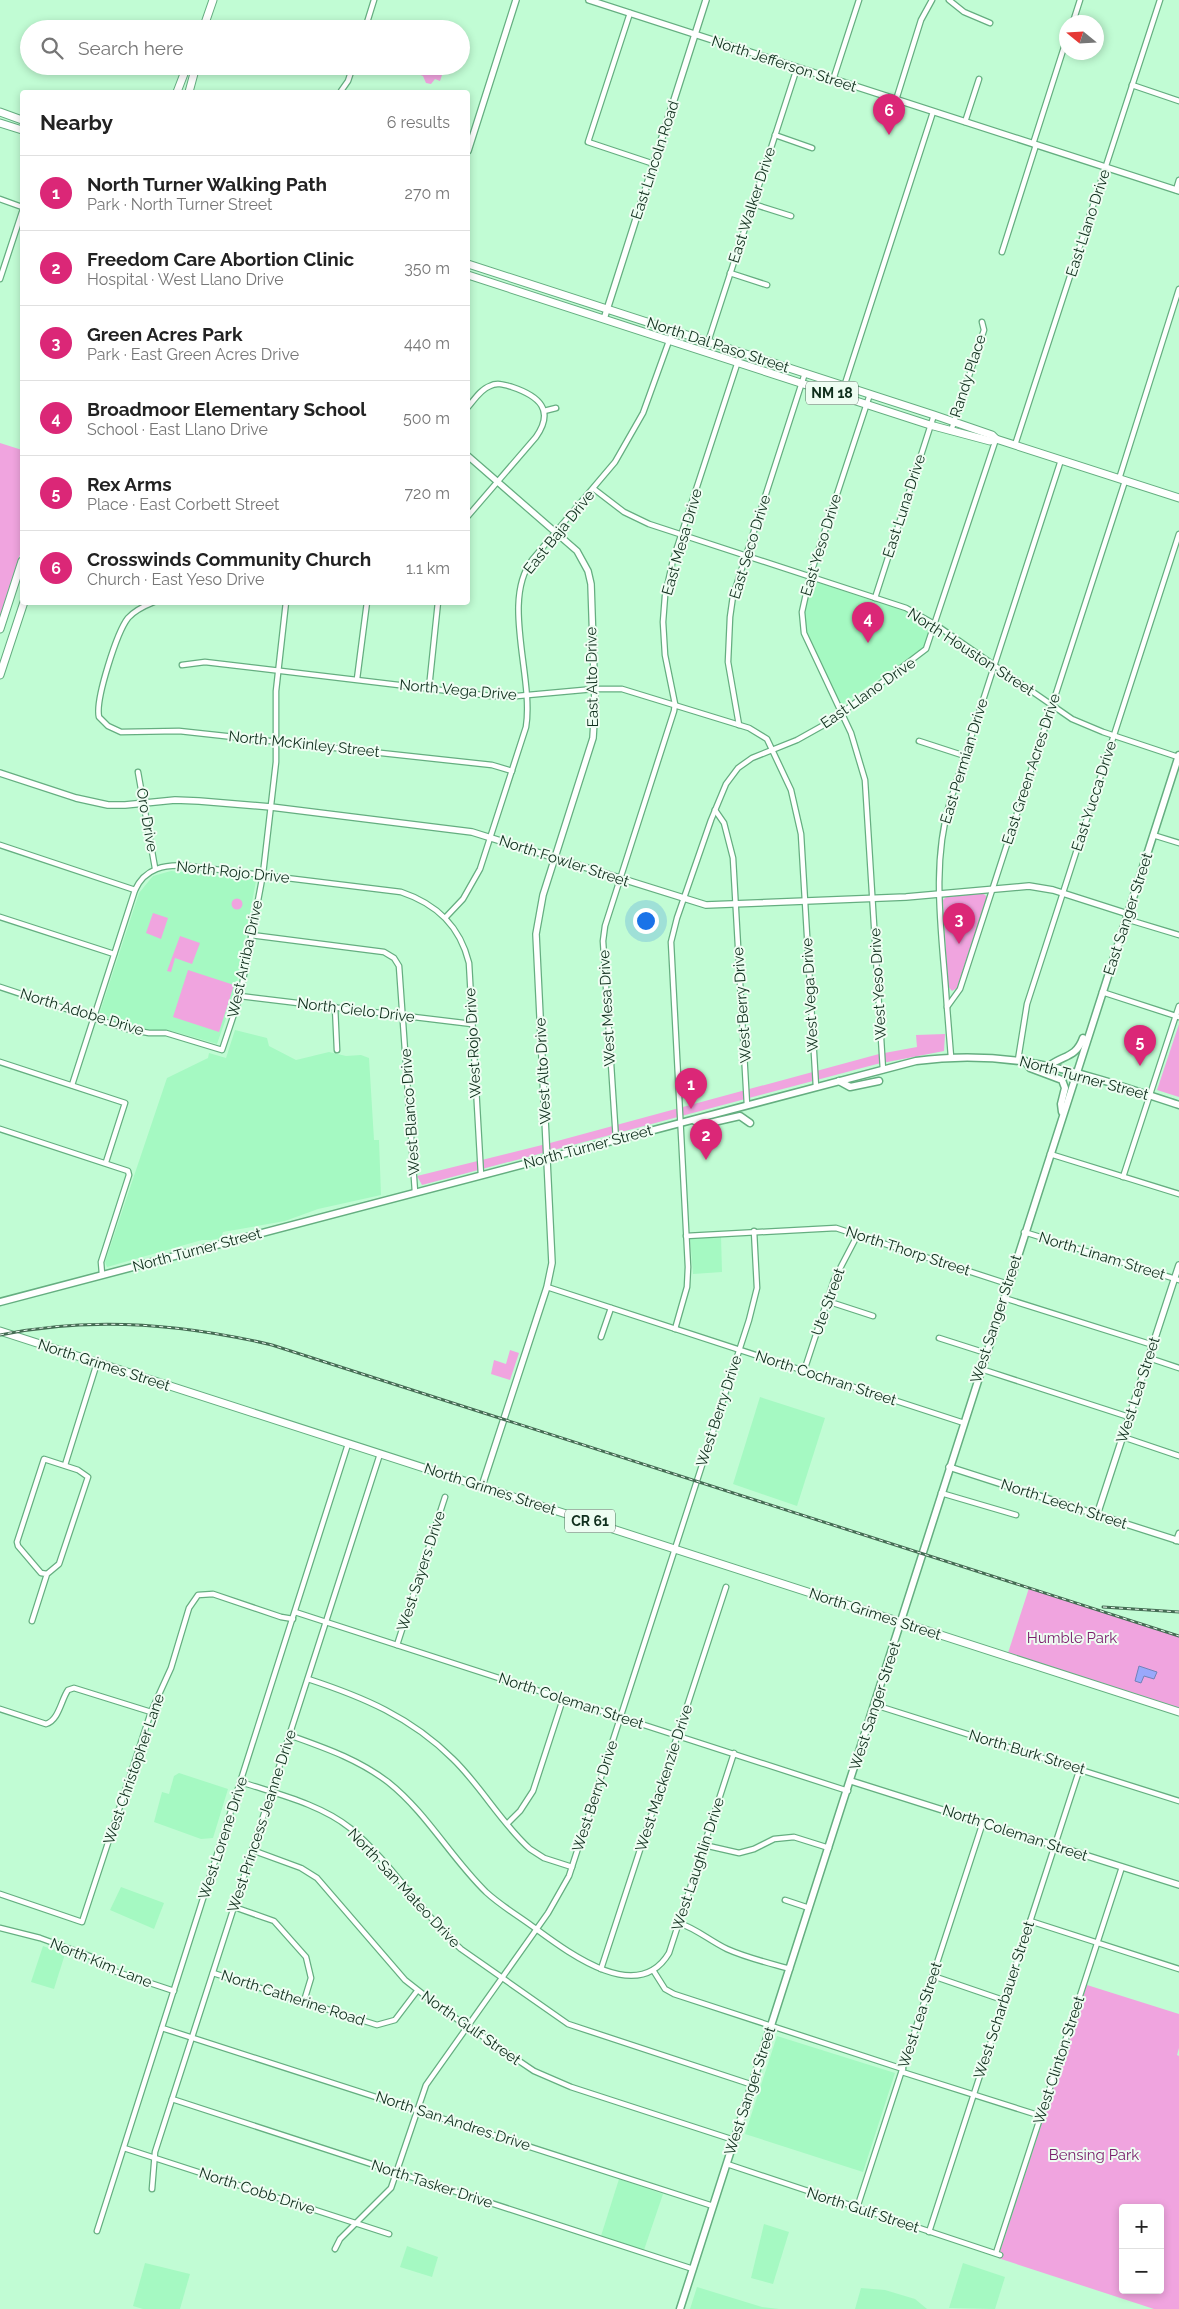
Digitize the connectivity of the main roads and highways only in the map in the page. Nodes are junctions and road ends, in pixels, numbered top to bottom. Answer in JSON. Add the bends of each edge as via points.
{"nodes":[{"id":1,"x":213,"y":0,"type":"edge"},
{"id":2,"x":207,"y":20,"type":"edge"},
{"id":3,"x":184,"y":75,"type":"edge"},
{"id":4,"x":194,"y":75,"type":"edge"},
{"id":5,"x":178,"y":90,"type":"edge"},
{"id":6,"x":190,"y":90,"type":"edge"},
{"id":7,"x":0,"y":112,"type":"edge"},
{"id":8,"x":20,"y":119,"type":"edge"},
{"id":9,"x":0,"y":123,"type":"edge"},
{"id":10,"x":20,"y":129,"type":"edge"},
{"id":11,"x":470,"y":265,"type":"edge"},
{"id":12,"x":470,"y":276,"type":"edge"},
{"id":13,"x":996,"y":439,"type":"junction"},
{"id":14,"x":1179,"y":498,"type":"edge"},
{"id":15,"x":20,"y":567,"type":"edge"},
{"id":16,"x":23,"y":605,"type":"edge"},
{"id":17,"x":0,"y":629,"type":"edge"},
{"id":18,"x":0,"y":674,"type":"edge"},
{"id":19,"x":1179,"y":756,"type":"edge"},
{"id":20,"x":1099,"y":1001,"type":"junction"},
{"id":21,"x":1022,"y":1060,"type":"junction"},
{"id":22,"x":1049,"y":1066,"type":"junction"},
{"id":23,"x":1076,"y":1073,"type":"junction"},
{"id":24,"x":839,"y":1081,"type":"junction"},
{"id":25,"x":879,"y":1081,"type":"dead end"},
{"id":26,"x":1179,"y":1105,"type":"edge"},
{"id":27,"x":1063,"y":1115,"type":"junction"},
{"id":28,"x":694,"y":1120,"type":"junction"},
{"id":29,"x":750,"y":1123,"type":"dead end"},
{"id":30,"x":0,"y":1302,"type":"edge"},
{"id":31,"x":0,"y":1331,"type":"edge"},
{"id":32,"x":901,"y":1622,"type":"junction"},
{"id":33,"x":1179,"y":1712,"type":"edge"},
{"id":34,"x":680,"y":2309,"type":"edge"}],
"edges":[{"from":1,"to":2,"type":"main road"},
{"from":3,"to":5,"type":"main road"},
{"from":4,"to":6,"type":"main road"},
{"from":7,"to":8,"type":"main road"},
{"from":9,"to":10,"type":"main road"},
{"from":11,"to":13,"type":"main road","name":"North Dal Paso Street","number":"NM 18","via":[[934,414]]},
{"from":12,"to":13,"type":"main road","name":"North Dal Paso Street","number":"NM 18","via":[[930,425],[990,441]]},
{"from":13,"to":14,"type":"main road","name":"North Dal Paso Street","number":"NM 18"},
{"from":15,"to":17,"type":"main road"},
{"from":16,"to":18,"type":"main road"},
{"from":19,"to":20,"type":"main road","name":"East Sanger Street"},
{"from":20,"to":22,"type":"main road","via":[[1078,1049],[1072,1056]]},
{"from":20,"to":23,"type":"main road","name":"East Sanger Street"},
{"from":21,"to":22,"type":"main road","name":"North Turner Street"},
{"from":21,"to":24,"type":"main road","name":"North Turner Street","via":[[951,1057],[916,1061]]},
{"from":21,"to":27,"type":"main road","via":[[1030,1068],[1062,1080],[1065,1088],[1061,1104]]},
{"from":22,"to":23,"type":"main road","name":"North Turner Street"},
{"from":23,"to":26,"type":"main road","name":"North Turner Street"},
{"from":23,"to":27,"type":"main road","name":"West Sanger Street"},
{"from":24,"to":25,"type":"main road","via":[[850,1087]]},
{"from":24,"to":28,"type":"main road","name":"North Turner Street"},
{"from":27,"to":32,"type":"main road","name":"West Sanger Street"},
{"from":28,"to":29,"type":"main road","via":[[706,1124],[740,1116]]},
{"from":28,"to":30,"type":"main road","name":"North Turner Street"},
{"from":31,"to":32,"type":"main road","name":"North Grimes Street","number":"CR 61"},
{"from":32,"to":33,"type":"main road","name":"North Grimes Street","number":"CR 61"},
{"from":32,"to":34,"type":"main road","name":"West Sanger Street"}]}
